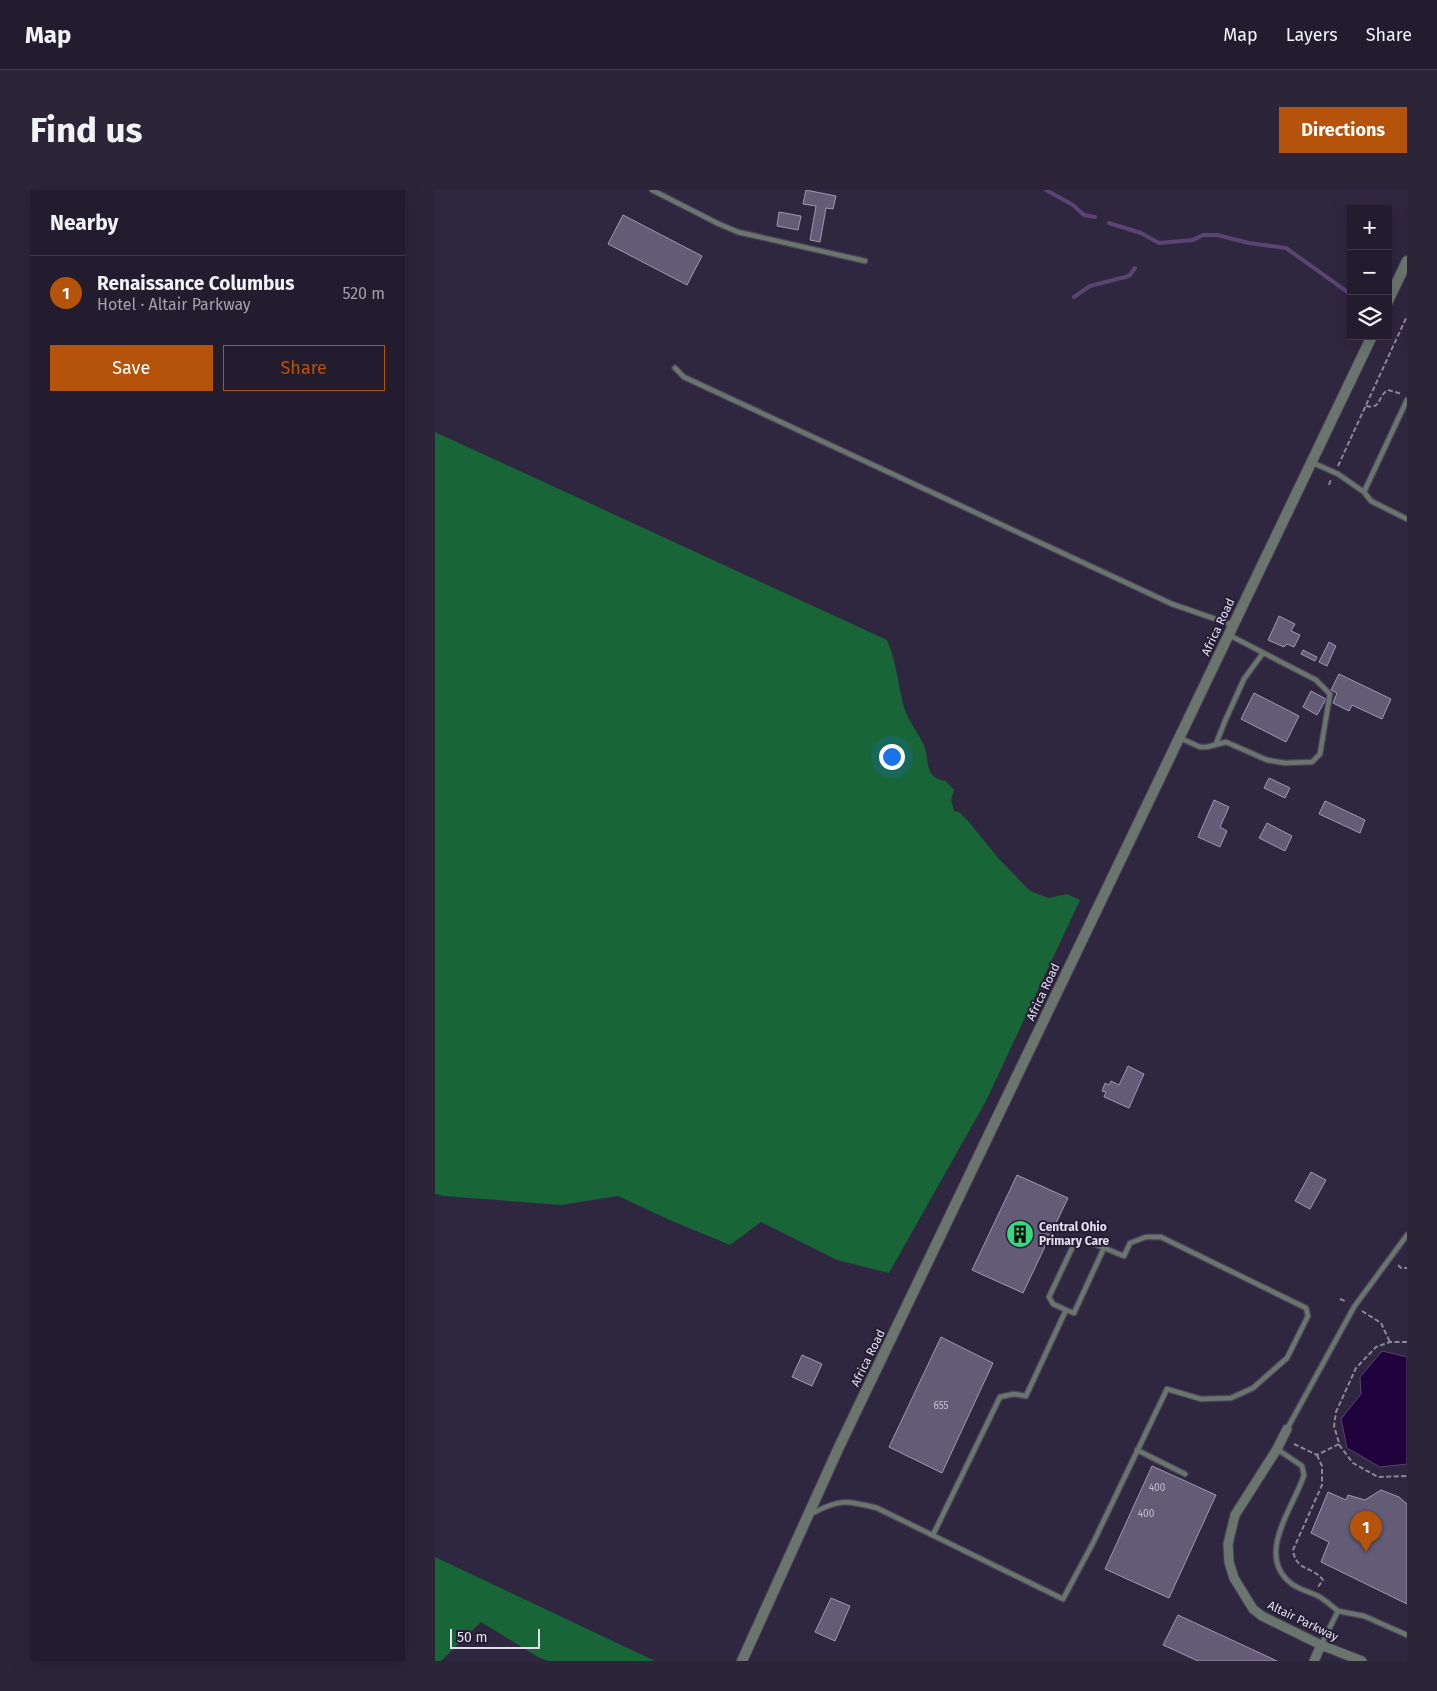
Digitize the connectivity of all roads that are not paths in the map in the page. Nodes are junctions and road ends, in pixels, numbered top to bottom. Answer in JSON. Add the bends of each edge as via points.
{"nodes":[{"id":1,"x":652,"y":190,"type":"edge"},
{"id":2,"x":865,"y":261,"type":"dead end"},
{"id":3,"x":1407,"y":262,"type":"edge"},
{"id":4,"x":1391,"y":295,"type":"edge"},
{"id":5,"x":1370,"y":340,"type":"edge"},
{"id":6,"x":675,"y":368,"type":"dead end"},
{"id":7,"x":1407,"y":400,"type":"edge"},
{"id":8,"x":1311,"y":462,"type":"junction"},
{"id":9,"x":1364,"y":492,"type":"junction"},
{"id":10,"x":1407,"y":519,"type":"edge"},
{"id":11,"x":1230,"y":630,"type":"junction"},
{"id":12,"x":1263,"y":653,"type":"junction"},
{"id":13,"x":1179,"y":738,"type":"junction"},
{"id":14,"x":1216,"y":744,"type":"junction"},
{"id":15,"x":1406,"y":1238,"type":"edge"},
{"id":16,"x":1104,"y":1248,"type":"junction"},
{"id":17,"x":1066,"y":1310,"type":"junction"},
{"id":18,"x":1287,"y":1429,"type":"joint"},
{"id":19,"x":1277,"y":1449,"type":"junction"},
{"id":20,"x":1137,"y":1450,"type":"junction"},
{"id":21,"x":1185,"y":1474,"type":"dead end"},
{"id":22,"x":807,"y":1516,"type":"junction"},
{"id":23,"x":933,"y":1536,"type":"junction"},
{"id":24,"x":1338,"y":1611,"type":"junction"},
{"id":25,"x":1407,"y":1635,"type":"edge"},
{"id":26,"x":1321,"y":1645,"type":"junction"},
{"id":27,"x":742,"y":1661,"type":"edge"},
{"id":28,"x":1314,"y":1661,"type":"edge"},
{"id":29,"x":1362,"y":1661,"type":"edge"}],
"edges":[{"from":1,"to":2,"type":"lane","via":[[738,232]]},
{"from":3,"to":4,"type":"street"},
{"from":5,"to":8,"type":"street","name":"Africa Road"},
{"from":6,"to":11,"type":"lane","via":[[684,376]]},
{"from":7,"to":9,"type":"lane"},
{"from":8,"to":9,"type":"lane"},
{"from":8,"to":11,"type":"street","name":"Africa Road"},
{"from":9,"to":10,"type":"lane","via":[[1371,501]]},
{"from":11,"to":12,"type":"lane"},
{"from":11,"to":13,"type":"street","name":"Africa Road"},
{"from":12,"to":14,"type":"lane","via":[[1244,679]]},
{"from":12,"to":14,"type":"lane","via":[[1316,680],[1330,694],[1320,754],[1311,762],[1285,763],[1267,760],[1226,742]]},
{"from":13,"to":14,"type":"lane","via":[[1200,747]]},
{"from":13,"to":22,"type":"street","name":"Africa Road"},
{"from":15,"to":18,"type":"lane","via":[[1354,1307]]},
{"from":16,"to":17,"type":"lane","via":[[1074,1313]]},
{"from":16,"to":17,"type":"lane","via":[[1082,1240],[1074,1244],[1049,1297],[1053,1304]]},
{"from":16,"to":20,"type":"lane","via":[[1124,1256],[1130,1243],[1145,1237],[1161,1237],[1306,1308],[1308,1316],[1287,1358],[1253,1388],[1231,1398],[1201,1400],[1167,1389]]},
{"from":17,"to":23,"type":"lane","via":[[1026,1396],[1000,1397]]},
{"from":18,"to":19,"type":"street","name":"Altair Parkway"},
{"from":19,"to":24,"type":"lane","via":[[1302,1466],[1304,1475],[1278,1536],[1275,1556],[1278,1569],[1292,1584],[1321,1598]]},
{"from":19,"to":26,"type":"street","name":"Altair Parkway","via":[[1235,1515],[1228,1544],[1229,1562],[1234,1578],[1253,1609]]},
{"from":20,"to":21,"type":"lane"},
{"from":20,"to":23,"type":"lane","via":[[1063,1599]]},
{"from":22,"to":23,"type":"lane","via":[[830,1504],[854,1502],[877,1508]]},
{"from":22,"to":27,"type":"street","name":"Africa Road"},
{"from":24,"to":25,"type":"lane","via":[[1364,1616]]},
{"from":24,"to":26,"type":"lane"},
{"from":26,"to":28,"type":"street"},
{"from":26,"to":29,"type":"street","name":"Altair Parkway"}]}
